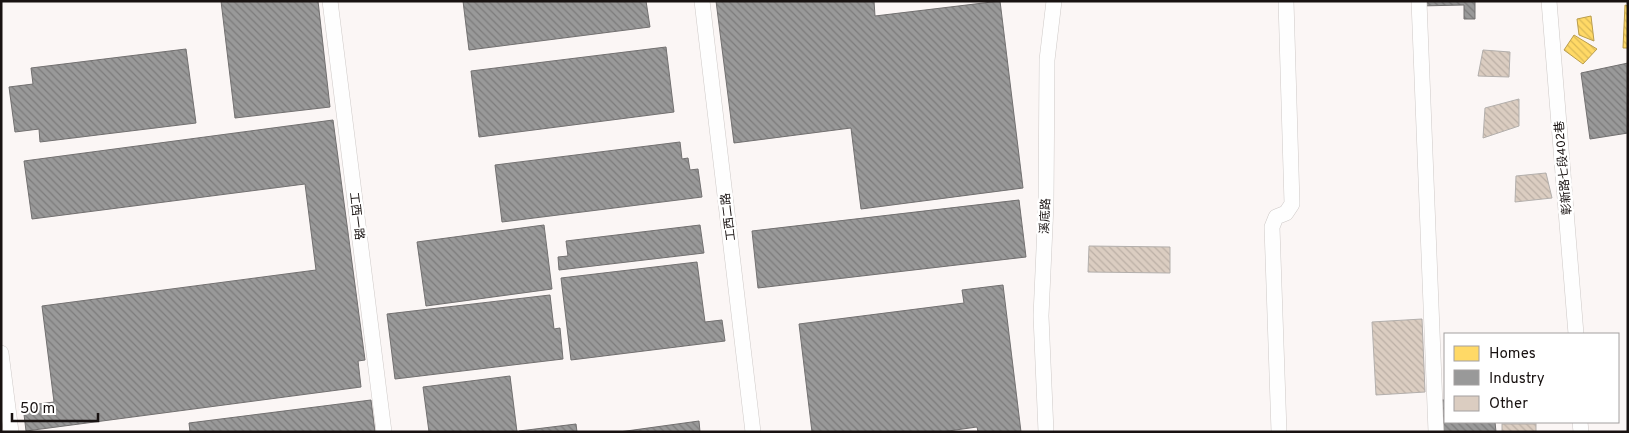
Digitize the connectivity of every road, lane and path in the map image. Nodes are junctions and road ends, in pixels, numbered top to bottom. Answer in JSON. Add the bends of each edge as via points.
{"nodes":[{"id":1,"x":330,"y":1,"type":"edge"},
{"id":2,"x":702,"y":1,"type":"edge"},
{"id":3,"x":1054,"y":1,"type":"edge"},
{"id":4,"x":1286,"y":1,"type":"edge"},
{"id":5,"x":1418,"y":1,"type":"edge"},
{"id":6,"x":1549,"y":1,"type":"edge"},
{"id":7,"x":1576,"y":333,"type":"edge"},
{"id":8,"x":1,"y":353,"type":"edge"},
{"id":9,"x":11,"y":432,"type":"edge"},
{"id":10,"x":384,"y":432,"type":"edge"},
{"id":11,"x":753,"y":432,"type":"edge"},
{"id":12,"x":1046,"y":432,"type":"edge"},
{"id":13,"x":1279,"y":432,"type":"edge"},
{"id":14,"x":1436,"y":432,"type":"edge"}],
"edges":[{"from":1,"to":10,"type":"street","name":"工西一路"},
{"from":2,"to":11,"type":"street","name":"工西二路"},
{"from":3,"to":12,"type":"street","name":"溪底路","via":[[1047,60],[1046,204],[1040,316]]},
{"from":4,"to":13,"type":"street","via":[[1292,204],[1276,217],[1272,227]]},
{"from":5,"to":14,"type":"street"},
{"from":6,"to":7,"type":"street","name":"彰新路七段402巷"},
{"from":8,"to":9,"type":"street"}]}
